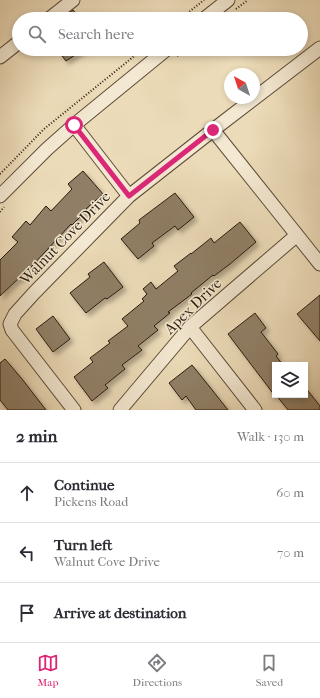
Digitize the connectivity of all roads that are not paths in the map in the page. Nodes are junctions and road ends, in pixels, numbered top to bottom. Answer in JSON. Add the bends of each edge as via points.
{"nodes":[{"id":1,"x":73,"y":0,"type":"edge"},
{"id":2,"x":228,"y":0,"type":"edge"},
{"id":3,"x":58,"y":12,"type":"edge"},
{"id":4,"x":213,"y":12,"type":"edge"},
{"id":5,"x":12,"y":48,"type":"edge"},
{"id":6,"x":320,"y":48,"type":"edge"},
{"id":7,"x":158,"y":56,"type":"edge"},
{"id":8,"x":0,"y":57,"type":"edge"},
{"id":9,"x":74,"y":125,"type":"junction"},
{"id":10,"x":213,"y":130,"type":"junction"},
{"id":11,"x":0,"y":196,"type":"edge"},
{"id":12,"x":129,"y":196,"type":"junction"},
{"id":13,"x":298,"y":235,"type":"junction"},
{"id":14,"x":320,"y":264,"type":"edge"},
{"id":15,"x":190,"y":327,"type":"junction"},
{"id":16,"x":74,"y":410,"type":"edge"},
{"id":17,"x":120,"y":410,"type":"edge"},
{"id":18,"x":255,"y":410,"type":"edge"}],
"edges":[{"from":1,"to":3,"type":"street"},
{"from":2,"to":4,"type":"street"},
{"from":5,"to":8,"type":"street"},
{"from":6,"to":10,"type":"street","name":"Walnut Cove Drive"},
{"from":7,"to":9,"type":"street"},
{"from":9,"to":11,"type":"street","via":[[46,149]]},
{"from":9,"to":12,"type":"street"},
{"from":10,"to":12,"type":"street","name":"Walnut Cove Drive"},
{"from":10,"to":13,"type":"street"},
{"from":12,"to":16,"type":"street","name":"Walnut Cove Drive","via":[[34,293],[15,314],[10,324],[19,340]]},
{"from":13,"to":14,"type":"street"},
{"from":13,"to":15,"type":"street","name":"Apex Drive"},
{"from":15,"to":17,"type":"street","name":"Apex Drive"},
{"from":15,"to":18,"type":"street"}]}
